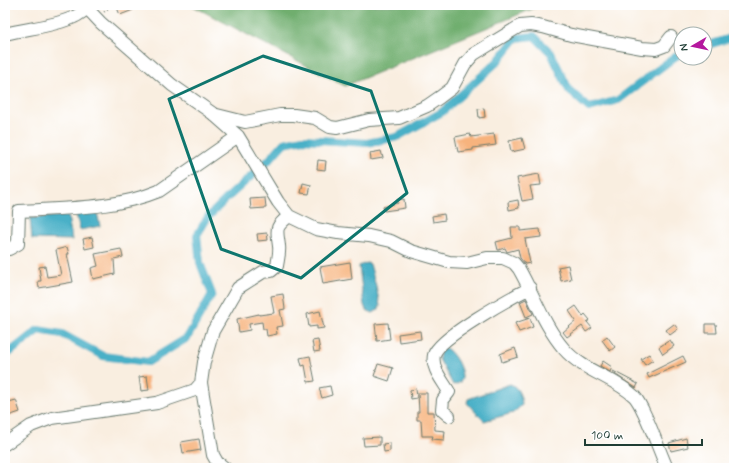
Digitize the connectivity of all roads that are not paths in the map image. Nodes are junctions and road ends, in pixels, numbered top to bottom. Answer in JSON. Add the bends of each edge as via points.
{"nodes":[{"id":1,"x":86,"y":7,"type":"edge"},
{"id":2,"x":5,"y":34,"type":"edge"},
{"id":3,"x":671,"y":37,"type":"dead end"},
{"id":4,"x":212,"y":113,"type":"junction"},
{"id":5,"x":238,"y":136,"type":"junction"},
{"id":6,"x":289,"y":216,"type":"junction"},
{"id":7,"x":5,"y":248,"type":"edge"},
{"id":8,"x":530,"y":288,"type":"junction"},
{"id":9,"x":201,"y":383,"type":"junction"},
{"id":10,"x":448,"y":416,"type":"dead end"},
{"id":11,"x":5,"y":444,"type":"edge"},
{"id":12,"x":225,"y":468,"type":"edge"},
{"id":13,"x":667,"y":468,"type":"edge"}],
"edges":[{"from":1,"to":2,"type":"street","via":[[75,17]]},
{"from":1,"to":4,"type":"street","via":[[172,85]]},
{"from":3,"to":4,"type":"street","via":[[664,46],[656,49],[642,48],[571,35],[544,26],[520,26],[474,54],[465,64],[452,88],[427,106],[399,118],[370,120],[337,128],[330,127],[316,118],[294,115],[245,122]]},
{"from":4,"to":5,"type":"street"},
{"from":5,"to":6,"type":"street"},
{"from":5,"to":7,"type":"street","via":[[159,191],[146,196],[79,208],[19,211],[18,244],[9,249]]},
{"from":6,"to":8,"type":"street","via":[[316,229],[391,240],[411,251],[449,262],[467,263],[488,258],[503,258],[520,269]]},
{"from":6,"to":9,"type":"street","via":[[277,228],[278,266],[238,288],[213,330]]},
{"from":8,"to":10,"type":"street","via":[[468,323],[434,354],[434,365],[449,392],[443,400],[442,410]]},
{"from":8,"to":13,"type":"street","via":[[550,330],[572,358],[635,398]]},
{"from":9,"to":11,"type":"street","via":[[195,390],[157,404],[52,418],[31,426]]},
{"from":9,"to":12,"type":"street","via":[[212,455]]}]}
